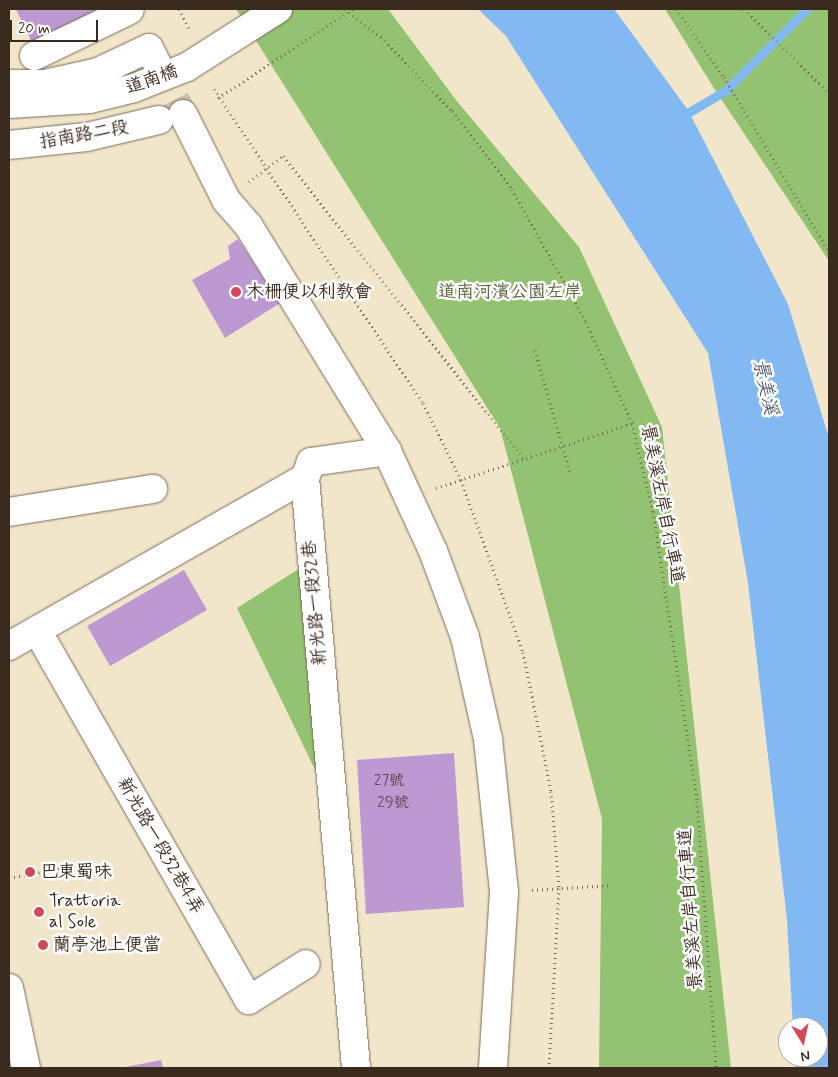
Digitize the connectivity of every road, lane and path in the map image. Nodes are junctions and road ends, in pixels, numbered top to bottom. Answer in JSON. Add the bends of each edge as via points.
{"nodes":[{"id":1,"x":179,"y":9,"type":"edge"},
{"id":2,"x":278,"y":9,"type":"edge"},
{"id":3,"x":345,"y":9,"type":"edge"},
{"id":4,"x":353,"y":9,"type":"edge"},
{"id":5,"x":676,"y":9,"type":"edge"},
{"id":6,"x":744,"y":9,"type":"edge"},
{"id":7,"x":130,"y":10,"type":"edge"},
{"id":8,"x":191,"y":34,"type":"dead end"},
{"id":9,"x":34,"y":56,"type":"dead end"},
{"id":10,"x":9,"y":84,"type":"edge"},
{"id":11,"x":214,"y":89,"type":"dead end"},
{"id":12,"x":829,"y":92,"type":"edge"},
{"id":13,"x":218,"y":98,"type":"junction"},
{"id":14,"x":9,"y":104,"type":"edge"},
{"id":15,"x":9,"y":145,"type":"edge"},
{"id":16,"x":828,"y":245,"type":"edge"},
{"id":17,"x":829,"y":252,"type":"edge"},
{"id":18,"x":535,"y":350,"type":"dead end"},
{"id":19,"x":632,"y":423,"type":"junction"},
{"id":20,"x":562,"y":446,"type":"junction"},
{"id":21,"x":387,"y":451,"type":"junction"},
{"id":22,"x":524,"y":459,"type":"junction"},
{"id":23,"x":570,"y":472,"type":"dead end"},
{"id":24,"x":305,"y":478,"type":"junction"},
{"id":25,"x":461,"y":480,"type":"dead end"},
{"id":26,"x":153,"y":489,"type":"dead end"},
{"id":27,"x":9,"y":512,"type":"edge"},
{"id":28,"x":38,"y":632,"type":"junction"},
{"id":29,"x":9,"y":646,"type":"edge"},
{"id":30,"x":74,"y":866,"type":"dead end"},
{"id":31,"x":9,"y":878,"type":"edge"},
{"id":32,"x":612,"y":885,"type":"dead end"},
{"id":33,"x":559,"y":888,"type":"dead end"},
{"id":34,"x":306,"y":964,"type":"dead end"},
{"id":35,"x":9,"y":988,"type":"edge"},
{"id":36,"x":26,"y":1068,"type":"edge"},
{"id":37,"x":356,"y":1068,"type":"edge"},
{"id":38,"x":493,"y":1068,"type":"edge"},
{"id":39,"x":716,"y":1068,"type":"edge"}],
"edges":[{"from":1,"to":8,"type":"path"},
{"from":2,"to":14,"type":"street","name":"道南橋","via":[[187,68],[134,88],[90,99]]},
{"from":3,"to":19,"type":"path","name":"景美溪左岸自行車道","via":[[381,37],[452,111],[512,189],[586,322]]},
{"from":4,"to":13,"type":"path","bridge":true},
{"from":5,"to":16,"type":"path","via":[[724,77]]},
{"from":6,"to":12,"type":"path"},
{"from":7,"to":9,"type":"street"},
{"from":7,"to":10,"type":"street","via":[[152,55],[45,84]]},
{"from":11,"to":13,"type":"path"},
{"from":13,"to":22,"type":"path","via":[[268,168],[283,156]]},
{"from":15,"to":21,"type":"street","name":"指南路二段","via":[[87,137],[171,117],[226,200],[248,225]]},
{"from":16,"to":17,"type":"path"},
{"from":18,"to":20,"type":"path"},
{"from":19,"to":20,"type":"path"},
{"from":19,"to":39,"type":"path","name":"景美溪左岸自行車道","via":[[653,512],[696,801]]},
{"from":20,"to":22,"type":"path"},
{"from":20,"to":23,"type":"path"},
{"from":21,"to":24,"type":"street","via":[[311,462]]},
{"from":21,"to":38,"type":"street","via":[[433,551],[465,637],[488,739],[504,892]]},
{"from":22,"to":25,"type":"path"},
{"from":24,"to":28,"type":"street"},
{"from":24,"to":37,"type":"street","name":"新光路一段32巷"},
{"from":26,"to":27,"type":"street"},
{"from":28,"to":29,"type":"street"},
{"from":28,"to":34,"type":"street","name":"新光路一段32巷4弄","via":[[249,1000]]},
{"from":30,"to":31,"type":"path"},
{"from":32,"to":33,"type":"path"},
{"from":35,"to":36,"type":"street"}]}
